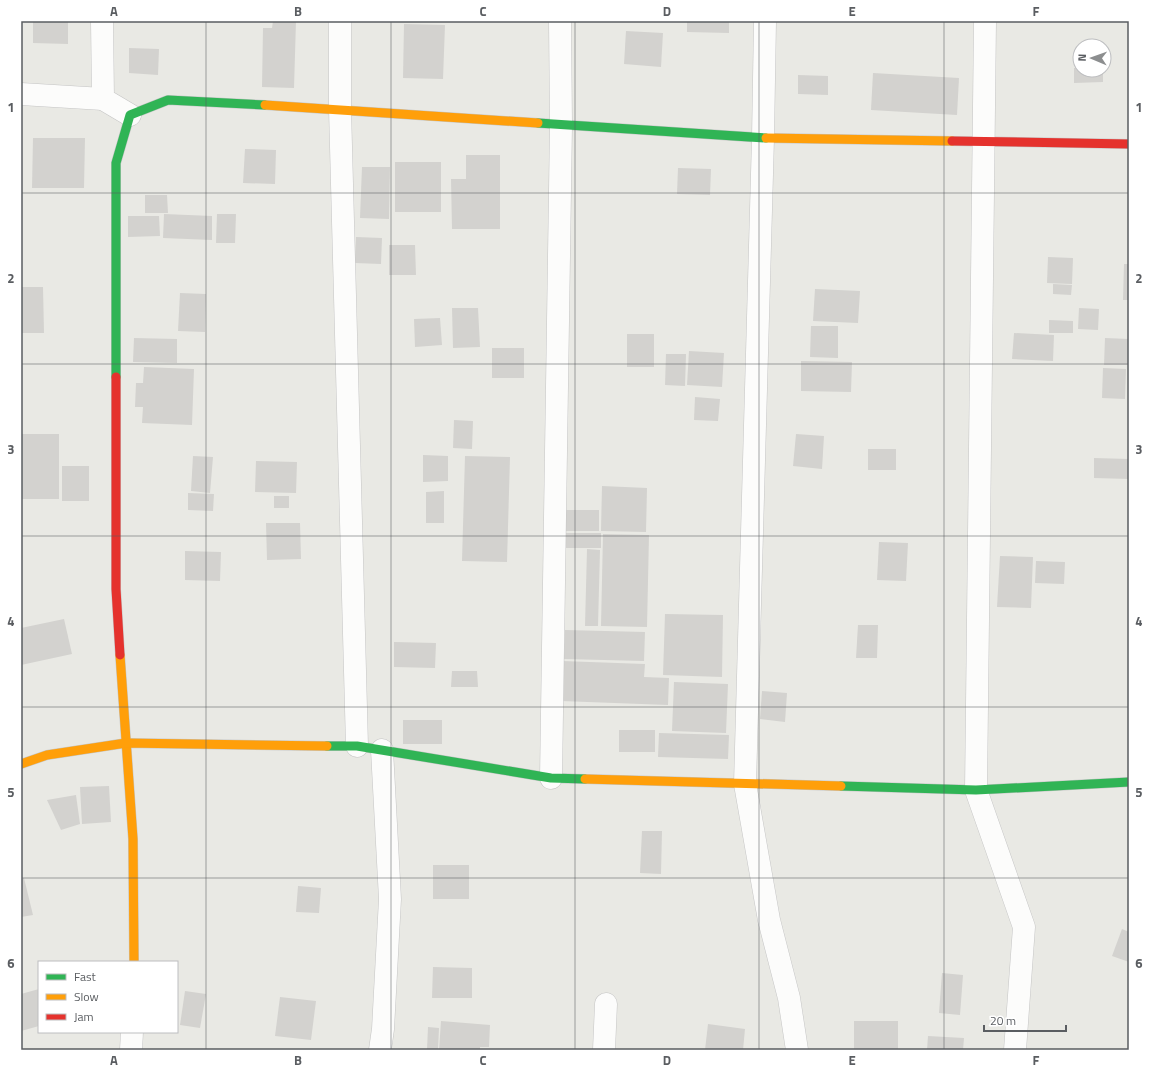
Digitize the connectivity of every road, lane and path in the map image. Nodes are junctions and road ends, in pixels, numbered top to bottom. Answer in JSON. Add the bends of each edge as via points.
{"nodes":[{"id":1,"x":102,"y":21,"type":"edge"},
{"id":2,"x":340,"y":21,"type":"edge"},
{"id":3,"x":560,"y":21,"type":"edge"},
{"id":4,"x":765,"y":21,"type":"edge"},
{"id":5,"x":985,"y":21,"type":"edge"},
{"id":6,"x":21,"y":94,"type":"edge"},
{"id":7,"x":103,"y":99,"type":"junction"},
{"id":8,"x":340,"y":109,"type":"junction"},
{"id":9,"x":130,"y":115,"type":"junction"},
{"id":10,"x":561,"y":125,"type":"junction"},
{"id":11,"x":763,"y":138,"type":"junction"},
{"id":12,"x":983,"y":140,"type":"junction"},
{"id":13,"x":1129,"y":144,"type":"edge"},
{"id":14,"x":126,"y":743,"type":"junction"},
{"id":15,"x":357,"y":746,"type":"junction"},
{"id":16,"x":382,"y":750,"type":"junction"},
{"id":17,"x":21,"y":764,"type":"edge"},
{"id":18,"x":551,"y":778,"type":"junction"},
{"id":19,"x":1129,"y":782,"type":"edge"},
{"id":20,"x":745,"y":784,"type":"junction"},
{"id":21,"x":976,"y":790,"type":"junction"},
{"id":22,"x":134,"y":961,"type":"edge"},
{"id":23,"x":606,"y":1004,"type":"dead end"},
{"id":24,"x":132,"y":1033,"type":"edge"},
{"id":25,"x":131,"y":1050,"type":"edge"},
{"id":26,"x":380,"y":1050,"type":"edge"},
{"id":27,"x":604,"y":1050,"type":"edge"},
{"id":28,"x":797,"y":1050,"type":"edge"},
{"id":29,"x":1015,"y":1050,"type":"edge"}],
"edges":[{"from":1,"to":7,"type":"street"},
{"from":2,"to":8,"type":"street"},
{"from":3,"to":10,"type":"street"},
{"from":4,"to":11,"type":"street"},
{"from":5,"to":12,"type":"street"},
{"from":6,"to":7,"type":"street"},
{"from":7,"to":9,"type":"street"},
{"from":8,"to":9,"type":"street","via":[[168,100]]},
{"from":8,"to":10,"type":"street"},
{"from":8,"to":15,"type":"street"},
{"from":9,"to":14,"type":"street","via":[[116,163],[116,589]]},
{"from":10,"to":11,"type":"street"},
{"from":10,"to":18,"type":"street"},
{"from":11,"to":12,"type":"street"},
{"from":11,"to":20,"type":"street"},
{"from":12,"to":13,"type":"street"},
{"from":12,"to":21,"type":"street"},
{"from":14,"to":15,"type":"street"},
{"from":14,"to":17,"type":"street","via":[[47,755]]},
{"from":14,"to":22,"type":"street","via":[[133,839]]},
{"from":15,"to":16,"type":"street"},
{"from":16,"to":18,"type":"street"},
{"from":16,"to":26,"type":"street","via":[[390,899]]},
{"from":18,"to":20,"type":"street"},
{"from":19,"to":21,"type":"street"},
{"from":20,"to":21,"type":"street"},
{"from":20,"to":28,"type":"street","via":[[769,920],[789,998]]},
{"from":21,"to":29,"type":"street","via":[[1024,927]]},
{"from":23,"to":27,"type":"street"},
{"from":24,"to":25,"type":"street"}]}
